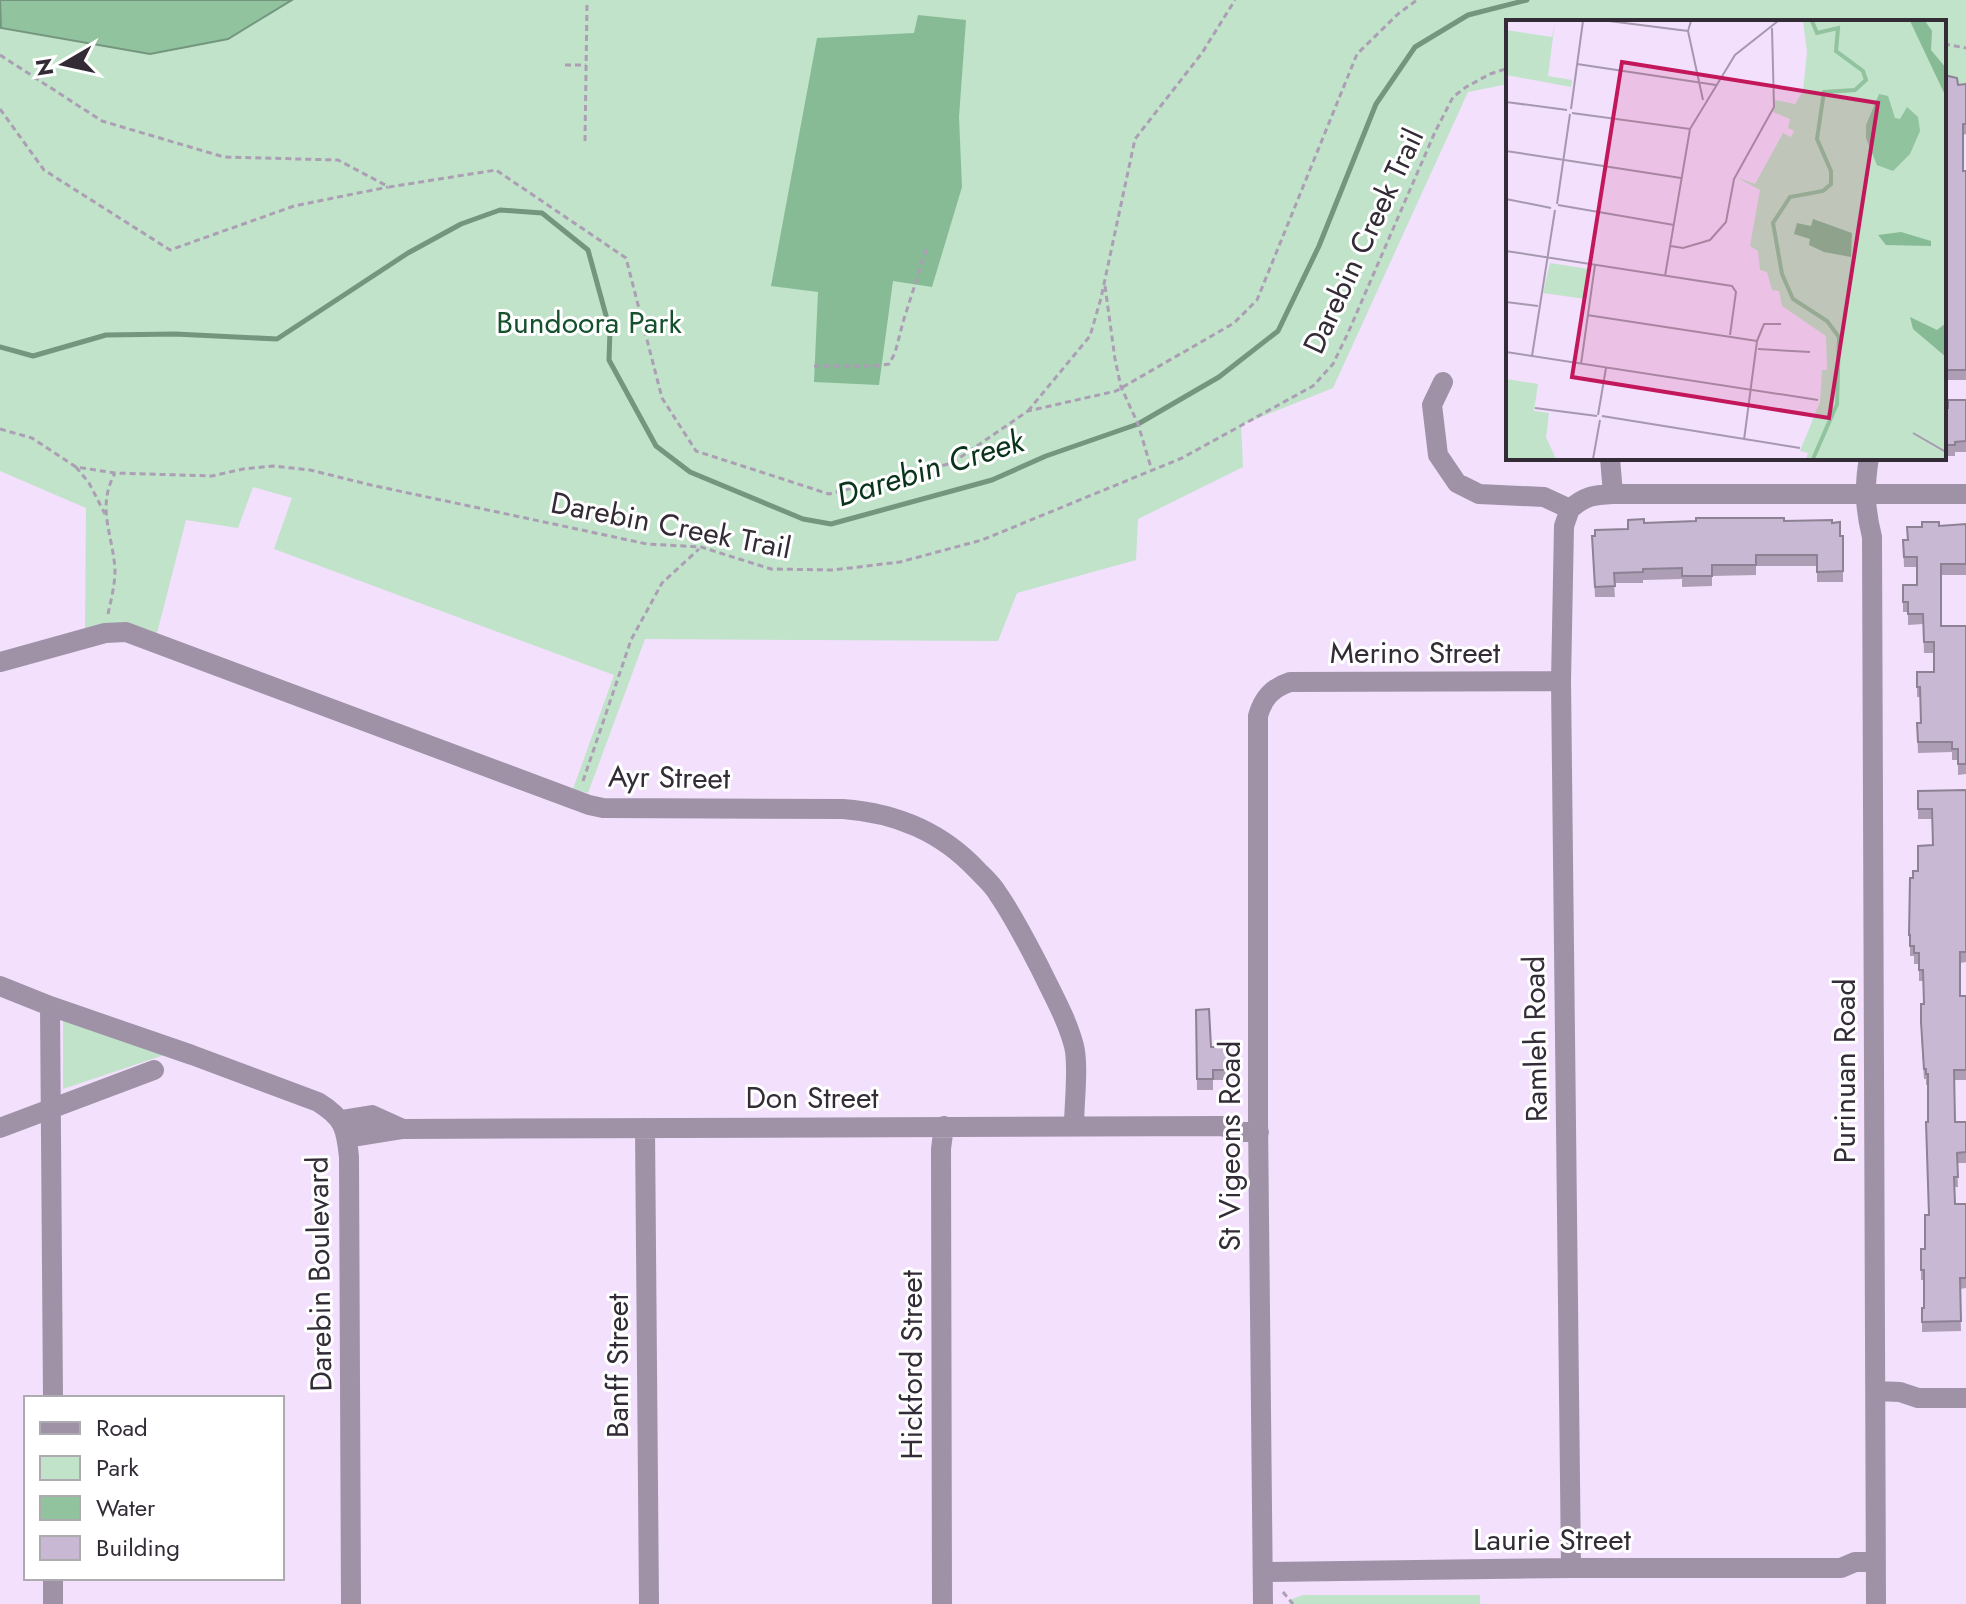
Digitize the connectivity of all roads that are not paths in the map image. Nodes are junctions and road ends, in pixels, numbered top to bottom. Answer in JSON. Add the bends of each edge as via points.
{"nodes":[{"id":1,"x":1443,"y":382,"type":"dead end"},
{"id":2,"x":1610,"y":460,"type":"edge"},
{"id":3,"x":1873,"y":460,"type":"edge"},
{"id":4,"x":1613,"y":494,"type":"junction"},
{"id":5,"x":1872,"y":494,"type":"junction"},
{"id":6,"x":1966,"y":494,"type":"edge"},
{"id":7,"x":1570,"y":509,"type":"junction"},
{"id":8,"x":0,"y":662,"type":"edge"},
{"id":9,"x":1561,"y":681,"type":"junction"},
{"id":10,"x":1271,"y":691,"type":"joint"},
{"id":11,"x":0,"y":986,"type":"edge"},
{"id":12,"x":50,"y":1006,"type":"junction"},
{"id":13,"x":154,"y":1070,"type":"dead end"},
{"id":14,"x":51,"y":1109,"type":"junction"},
{"id":15,"x":1258,"y":1125,"type":"junction"},
{"id":16,"x":944,"y":1126,"type":"junction"},
{"id":17,"x":1074,"y":1126,"type":"junction"},
{"id":18,"x":0,"y":1128,"type":"edge"},
{"id":19,"x":645,"y":1128,"type":"junction"},
{"id":20,"x":344,"y":1129,"type":"junction"},
{"id":21,"x":53,"y":1396,"type":"edge"},
{"id":22,"x":1876,"y":1398,"type":"junction"},
{"id":23,"x":1966,"y":1398,"type":"edge"},
{"id":24,"x":1571,"y":1568,"type":"junction"},
{"id":25,"x":1876,"y":1568,"type":"junction"},
{"id":26,"x":1263,"y":1572,"type":"junction"},
{"id":27,"x":53,"y":1580,"type":"edge"},
{"id":28,"x":53,"y":1604,"type":"edge"},
{"id":29,"x":351,"y":1604,"type":"edge"},
{"id":30,"x":649,"y":1604,"type":"edge"},
{"id":31,"x":942,"y":1604,"type":"edge"},
{"id":32,"x":1263,"y":1604,"type":"edge"},
{"id":33,"x":1876,"y":1604,"type":"edge"}],
"edges":[{"from":1,"to":7,"type":"street","via":[[1432,405],[1438,455],[1457,483],[1479,494],[1544,497]]},
{"from":2,"to":4,"type":"street"},
{"from":3,"to":5,"type":"street","name":"Purinuan Road","via":[[1879,475]]},
{"from":4,"to":5,"type":"street"},
{"from":4,"to":7,"type":"street","via":[[1581,499]]},
{"from":5,"to":6,"type":"street"},
{"from":5,"to":22,"type":"street","name":"Purinuan Road","via":[[1879,512],[1872,537]]},
{"from":7,"to":9,"type":"street","name":"Ramleh Road","via":[[1564,526]]},
{"from":8,"to":17,"type":"street","name":"Ayr Street","via":[[126,632],[603,808],[843,809],[902,820],[966,859],[997,891],[1033,955],[1074,1048]]},
{"from":9,"to":10,"type":"street","name":"Merino Street","via":[[1290,682]]},
{"from":9,"to":24,"type":"street","name":"Ramleh Road"},
{"from":10,"to":15,"type":"street","name":"St Vigeons Road","via":[[1258,716]]},
{"from":11,"to":12,"type":"street","name":"Darebin Boulevard"},
{"from":12,"to":14,"type":"street"},
{"from":12,"to":20,"type":"street","name":"Darebin Boulevard","via":[[318,1102]]},
{"from":13,"to":14,"type":"street"},
{"from":14,"to":18,"type":"street"},
{"from":14,"to":21,"type":"street"},
{"from":15,"to":17,"type":"street","name":"Don Street","via":[[1240,1119],[1222,1126]]},
{"from":15,"to":26,"type":"street","name":"St Vigeons Road"},
{"from":16,"to":17,"type":"street","name":"Don Street"},
{"from":16,"to":19,"type":"street","name":"Don Street"},
{"from":16,"to":31,"type":"street","name":"Hickford Street"},
{"from":19,"to":20,"type":"street","name":"Don Street","via":[[403,1129],[372,1115]]},
{"from":19,"to":30,"type":"street","name":"Banff Street"},
{"from":20,"to":29,"type":"street","name":"Darebin Boulevard","via":[[349,1157]]},
{"from":22,"to":23,"type":"street","via":[[1900,1392],[1918,1398]]},
{"from":22,"to":25,"type":"street","name":"Purinuan Road"},
{"from":24,"to":25,"type":"street","name":"Laurie Street","via":[[1841,1568],[1855,1562]]},
{"from":24,"to":26,"type":"street","name":"Laurie Street"},
{"from":25,"to":33,"type":"street","name":"Purinuan Road"},
{"from":26,"to":32,"type":"street","name":"St Vigeons Road"},
{"from":27,"to":28,"type":"street"}]}
